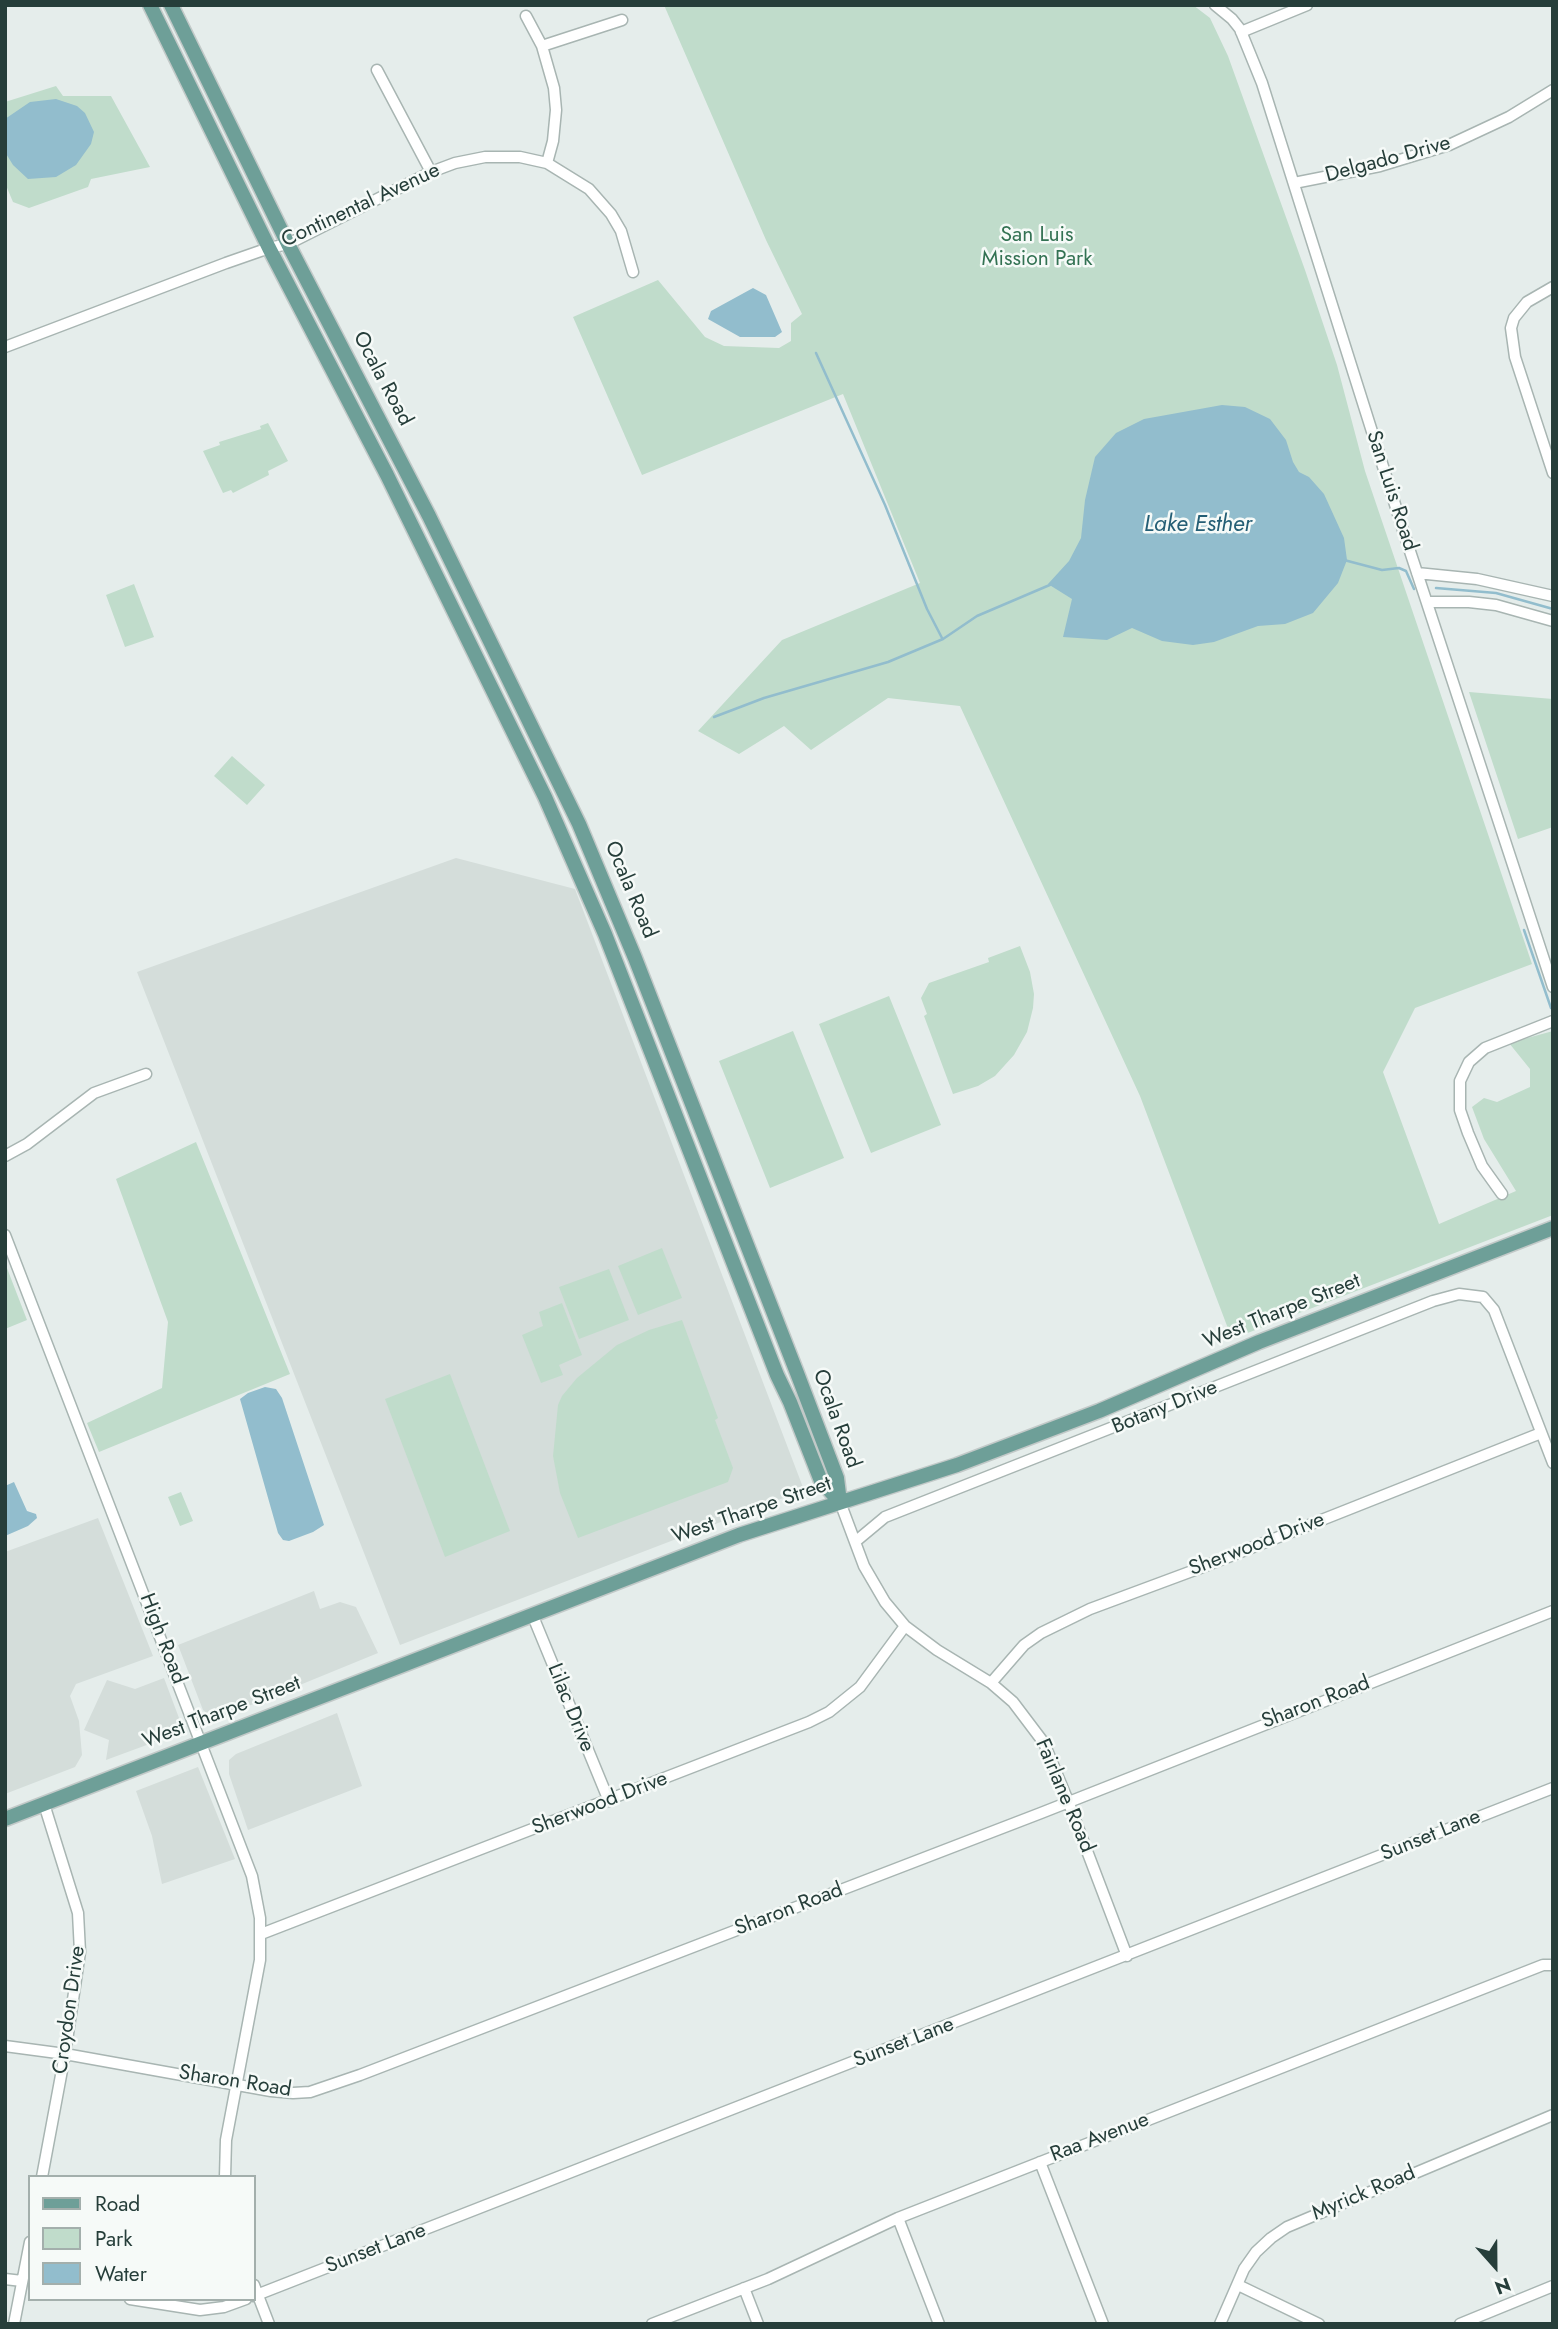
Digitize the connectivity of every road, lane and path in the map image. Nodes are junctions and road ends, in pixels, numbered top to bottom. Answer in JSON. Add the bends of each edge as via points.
{"nodes":[{"id":1,"x":150,"y":5,"type":"edge"},
{"id":2,"x":172,"y":5,"type":"edge"},
{"id":3,"x":1216,"y":5,"type":"edge"},
{"id":4,"x":1307,"y":5,"type":"edge"},
{"id":5,"x":526,"y":16,"type":"dead end"},
{"id":6,"x":622,"y":20,"type":"dead end"},
{"id":7,"x":1241,"y":32,"type":"junction"},
{"id":8,"x":542,"y":46,"type":"junction"},
{"id":9,"x":377,"y":70,"type":"dead end"},
{"id":10,"x":1553,"y":90,"type":"edge"},
{"id":11,"x":218,"y":100,"type":"junction"},
{"id":12,"x":199,"y":106,"type":"junction"},
{"id":13,"x":547,"y":163,"type":"junction"},
{"id":14,"x":431,"y":172,"type":"junction"},
{"id":15,"x":1294,"y":183,"type":"junction"},
{"id":16,"x":288,"y":244,"type":"junction"},
{"id":17,"x":269,"y":248,"type":"junction"},
{"id":18,"x":632,"y":272,"type":"dead end"},
{"id":19,"x":1553,"y":287,"type":"edge"},
{"id":20,"x":5,"y":347,"type":"edge"},
{"id":21,"x":1553,"y":473,"type":"edge"},
{"id":22,"x":442,"y":542,"type":"junction"},
{"id":23,"x":424,"y":549,"type":"junction"},
{"id":24,"x":1417,"y":573,"type":"junction"},
{"id":25,"x":1553,"y":596,"type":"edge"},
{"id":26,"x":1427,"y":602,"type":"junction"},
{"id":27,"x":1553,"y":621,"type":"edge"},
{"id":28,"x":514,"y":689,"type":"junction"},
{"id":29,"x":498,"y":698,"type":"junction"},
{"id":30,"x":522,"y":705,"type":"junction"},
{"id":31,"x":505,"y":714,"type":"junction"},
{"id":32,"x":557,"y":823,"type":"junction"},
{"id":33,"x":579,"y":824,"type":"junction"},
{"id":34,"x":635,"y":958,"type":"junction"},
{"id":35,"x":618,"y":965,"type":"junction"},
{"id":36,"x":645,"y":981,"type":"junction"},
{"id":37,"x":1553,"y":986,"type":"edge"},
{"id":38,"x":627,"y":988,"type":"junction"},
{"id":39,"x":1553,"y":1021,"type":"edge"},
{"id":40,"x":146,"y":1074,"type":"dead end"},
{"id":41,"x":5,"y":1156,"type":"edge"},
{"id":42,"x":1502,"y":1194,"type":"dead end"},
{"id":43,"x":1553,"y":1228,"type":"edge"},
{"id":44,"x":5,"y":1235,"type":"edge"},
{"id":45,"x":768,"y":1299,"type":"junction"},
{"id":46,"x":750,"y":1306,"type":"junction"},
{"id":47,"x":1541,"y":1433,"type":"junction"},
{"id":48,"x":1553,"y":1463,"type":"edge"},
{"id":49,"x":840,"y":1502,"type":"junction"},
{"id":50,"x":855,"y":1542,"type":"junction"},
{"id":51,"x":1553,"y":1611,"type":"edge"},
{"id":52,"x":532,"y":1614,"type":"junction"},
{"id":53,"x":905,"y":1626,"type":"junction"},
{"id":54,"x":991,"y":1683,"type":"junction"},
{"id":55,"x":202,"y":1744,"type":"junction"},
{"id":56,"x":1553,"y":1788,"type":"edge"},
{"id":57,"x":609,"y":1801,"type":"junction"},
{"id":58,"x":1068,"y":1801,"type":"junction"},
{"id":59,"x":44,"y":1804,"type":"junction"},
{"id":60,"x":5,"y":1819,"type":"edge"},
{"id":61,"x":261,"y":1934,"type":"junction"},
{"id":62,"x":1127,"y":1956,"type":"junction"},
{"id":63,"x":1553,"y":1965,"type":"edge"},
{"id":64,"x":5,"y":2046,"type":"edge"},
{"id":65,"x":65,"y":2054,"type":"junction"},
{"id":66,"x":236,"y":2084,"type":"junction"},
{"id":67,"x":1553,"y":2115,"type":"edge"},
{"id":68,"x":1040,"y":2162,"type":"junction"},
{"id":69,"x":42,"y":2175,"type":"edge"},
{"id":70,"x":225,"y":2175,"type":"edge"},
{"id":71,"x":898,"y":2218,"type":"junction"},
{"id":72,"x":28,"y":2258,"type":"edge"},
{"id":73,"x":5,"y":2279,"type":"edge"},
{"id":74,"x":25,"y":2283,"type":"edge"},
{"id":75,"x":1238,"y":2285,"type":"junction"},
{"id":76,"x":1553,"y":2286,"type":"edge"},
{"id":77,"x":744,"y":2288,"type":"junction"},
{"id":78,"x":256,"y":2292,"type":"edge"},
{"id":79,"x":256,"y":2294,"type":"edge"},
{"id":80,"x":143,"y":2301,"type":"edge"},
{"id":81,"x":240,"y":2301,"type":"edge"},
{"id":82,"x":14,"y":2324,"type":"edge"},
{"id":83,"x":269,"y":2324,"type":"edge"},
{"id":84,"x":652,"y":2324,"type":"edge"},
{"id":85,"x":758,"y":2324,"type":"edge"},
{"id":86,"x":939,"y":2324,"type":"edge"},
{"id":87,"x":1103,"y":2324,"type":"edge"},
{"id":88,"x":1220,"y":2324,"type":"edge"},
{"id":89,"x":1319,"y":2324,"type":"edge"},
{"id":90,"x":1461,"y":2324,"type":"edge"}],
"edges":[{"from":1,"to":12,"type":"main road","name":"Ocala Road"},
{"from":2,"to":11,"type":"main road","name":"Ocala Road"},
{"from":3,"to":7,"type":"street","name":"San Luis Road"},
{"from":4,"to":7,"type":"street"},
{"from":5,"to":8,"type":"street"},
{"from":6,"to":8,"type":"street"},
{"from":7,"to":15,"type":"street","name":"San Luis Road"},
{"from":8,"to":13,"type":"street","via":[[556,110]]},
{"from":9,"to":14,"type":"street"},
{"from":10,"to":15,"type":"street","name":"Delgado Drive","via":[[1509,117],[1448,145],[1380,166]]},
{"from":11,"to":12,"type":"main road"},
{"from":11,"to":16,"type":"main road","name":"Ocala Road"},
{"from":12,"to":17,"type":"main road","name":"Ocala Road"},
{"from":13,"to":14,"type":"street","name":"Continental Avenue","via":[[485,157]]},
{"from":13,"to":18,"type":"street","name":"Continental Avenue","via":[[589,189],[611,214],[621,231]]},
{"from":14,"to":16,"type":"street","name":"Continental Avenue"},
{"from":15,"to":24,"type":"street","name":"San Luis Road"},
{"from":16,"to":17,"type":"street","name":"Continental Avenue"},
{"from":16,"to":22,"type":"main road","name":"Ocala Road"},
{"from":17,"to":20,"type":"street","name":"Continental Avenue"},
{"from":17,"to":23,"type":"main road","name":"Ocala Road"},
{"from":19,"to":21,"type":"street","via":[[1527,302],[1511,328],[1515,357]]},
{"from":22,"to":23,"type":"main road"},
{"from":22,"to":28,"type":"main road","name":"Ocala Road"},
{"from":23,"to":29,"type":"main road","name":"Ocala Road"},
{"from":24,"to":25,"type":"street","via":[[1477,579]]},
{"from":24,"to":26,"type":"street","name":"San Luis Road"},
{"from":26,"to":27,"type":"street","via":[[1496,606]]},
{"from":26,"to":37,"type":"street","name":"San Luis Road"},
{"from":28,"to":29,"type":"main road"},
{"from":28,"to":30,"type":"main road","name":"Ocala Road"},
{"from":29,"to":31,"type":"main road","name":"Ocala Road"},
{"from":30,"to":31,"type":"main road"},
{"from":30,"to":33,"type":"main road","name":"Ocala Road"},
{"from":31,"to":32,"type":"main road","name":"Ocala Road"},
{"from":32,"to":33,"type":"main road"},
{"from":32,"to":35,"type":"main road","name":"Ocala Road"},
{"from":33,"to":34,"type":"main road","name":"Ocala Road"},
{"from":34,"to":35,"type":"main road"},
{"from":34,"to":36,"type":"main road","name":"Ocala Road"},
{"from":35,"to":38,"type":"main road","name":"Ocala Road"},
{"from":36,"to":38,"type":"main road"},
{"from":36,"to":45,"type":"main road","name":"Ocala Road"},
{"from":38,"to":46,"type":"main road","name":"Ocala Road"},
{"from":39,"to":42,"type":"street","via":[[1485,1048],[1469,1062],[1460,1081],[1460,1110],[1468,1133],[1482,1166]]},
{"from":40,"to":41,"type":"street","via":[[94,1093]]},
{"from":43,"to":49,"type":"main road","name":"West Tharpe Street","via":[[1259,1342],[1099,1411],[957,1465]]},
{"from":44,"to":55,"type":"street","name":"High Road"},
{"from":45,"to":46,"type":"main road"},
{"from":45,"to":49,"type":"main road","name":"Ocala Road","via":[[837,1478]]},
{"from":46,"to":49,"type":"main road","name":"Ocala Road","via":[[821,1481]]},
{"from":47,"to":48,"type":"street"},
{"from":47,"to":50,"type":"street","name":"Botany Drive","via":[[1494,1310],[1483,1297],[1459,1294],[886,1517]]},
{"from":47,"to":54,"type":"street","name":"Sherwood Drive","via":[[1090,1609],[1024,1645]]},
{"from":49,"to":50,"type":"street","name":"Fairlane Road"},
{"from":49,"to":52,"type":"main road","name":"West Tharpe Street","via":[[739,1535]]},
{"from":50,"to":53,"type":"street","name":"Fairlane Road","via":[[877,1589]]},
{"from":51,"to":58,"type":"street","name":"Sharon Road"},
{"from":52,"to":55,"type":"main road","name":"West Tharpe Street"},
{"from":52,"to":57,"type":"street","name":"Lilac Drive"},
{"from":53,"to":54,"type":"street","name":"Fairlane Road"},
{"from":53,"to":57,"type":"street","name":"Sherwood Drive","via":[[860,1687],[829,1712]]},
{"from":54,"to":58,"type":"street","name":"Fairlane Road","via":[[1013,1702],[1044,1743]]},
{"from":55,"to":59,"type":"main road","name":"West Tharpe Street"},
{"from":55,"to":61,"type":"street","name":"High Road","via":[[252,1876]]},
{"from":56,"to":62,"type":"street","name":"Sunset Lane"},
{"from":57,"to":61,"type":"street","name":"Sherwood Drive"},
{"from":58,"to":62,"type":"street","name":"Fairlane Road"},
{"from":58,"to":66,"type":"street","name":"Sharon Road","via":[[360,2075],[310,2092]]},
{"from":59,"to":60,"type":"main road","name":"West Tharpe Street"},
{"from":59,"to":65,"type":"street","name":"Croydon Drive","via":[[80,1928]]},
{"from":61,"to":66,"type":"street","name":"High Road"},
{"from":62,"to":78,"type":"street","name":"Sunset Lane"},
{"from":63,"to":68,"type":"street","name":"Raa Avenue","via":[[1543,1965]]},
{"from":64,"to":65,"type":"street","name":"Sharon Road"},
{"from":65,"to":66,"type":"street","name":"Sharon Road"},
{"from":65,"to":69,"type":"street","name":"Croydon Drive"},
{"from":66,"to":70,"type":"street","name":"High Road"},
{"from":67,"to":75,"type":"street","name":"Myrick Road","via":[[1287,2227],[1256,2252]]},
{"from":68,"to":71,"type":"street","name":"Raa Avenue"},
{"from":68,"to":87,"type":"street"},
{"from":71,"to":77,"type":"street","name":"Raa Avenue"},
{"from":71,"to":86,"type":"street"},
{"from":72,"to":74,"type":"street"},
{"from":73,"to":74,"type":"street"},
{"from":74,"to":82,"type":"street"},
{"from":75,"to":88,"type":"street","name":"Myrick Road"},
{"from":75,"to":89,"type":"street"},
{"from":76,"to":90,"type":"street"},
{"from":77,"to":84,"type":"street","name":"Raa Avenue"},
{"from":77,"to":85,"type":"street"},
{"from":79,"to":83,"type":"street"},
{"from":80,"to":81,"type":"street","via":[[200,2310]]}]}
